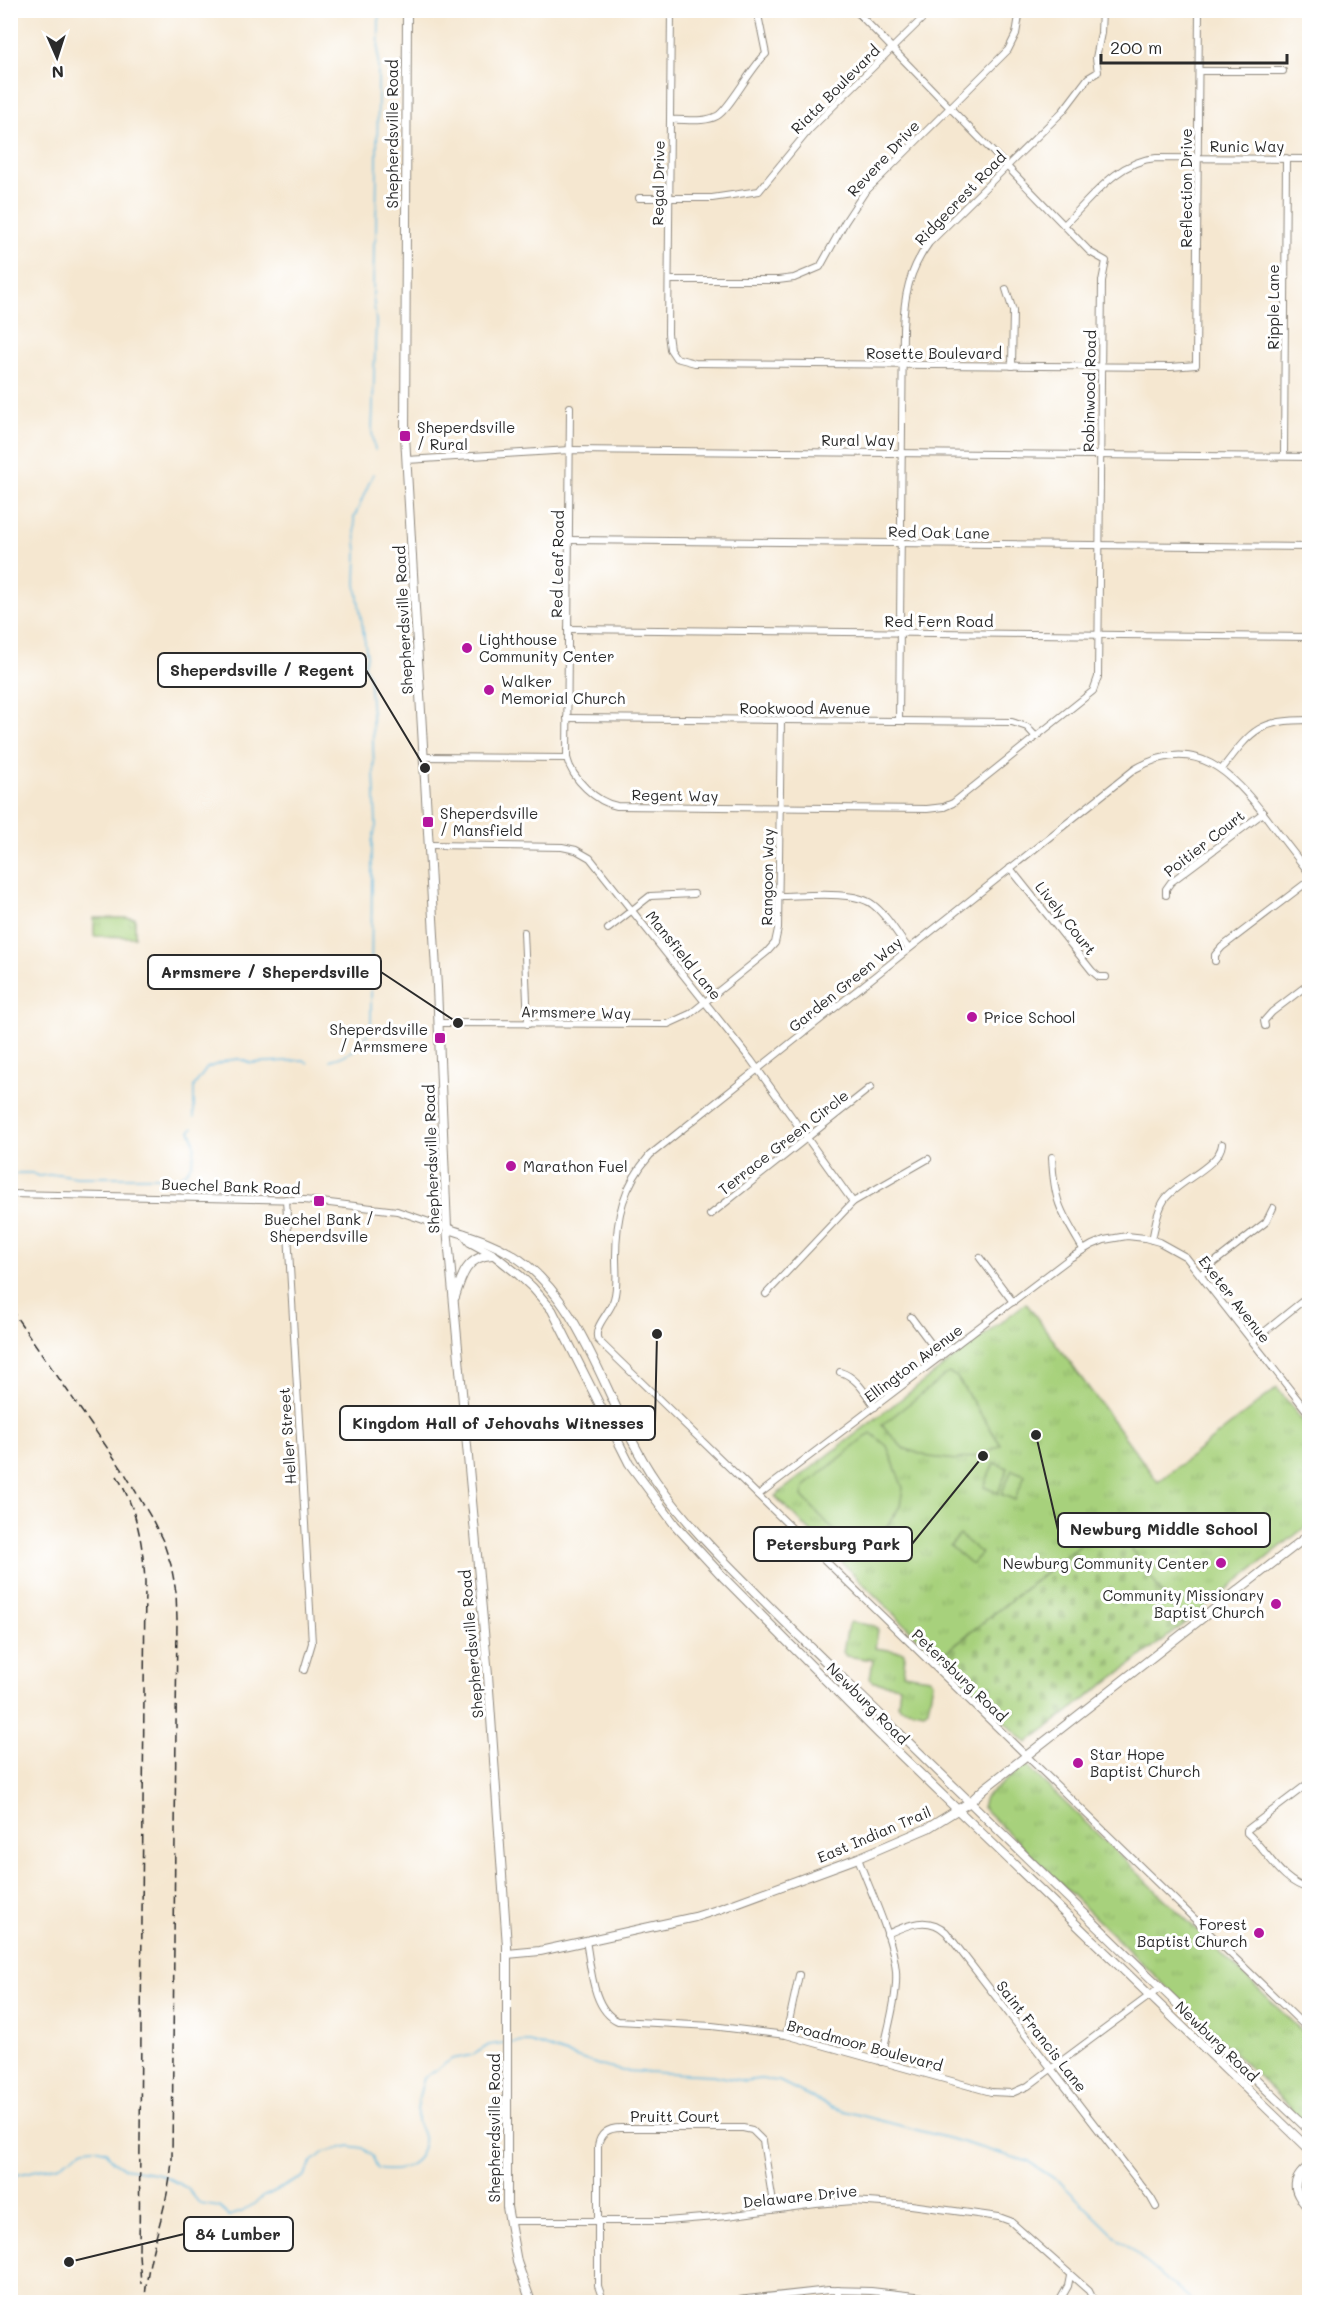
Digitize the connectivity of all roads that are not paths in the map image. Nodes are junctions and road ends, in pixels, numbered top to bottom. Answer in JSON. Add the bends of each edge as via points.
{"nodes":[{"id":1,"x":407,"y":10,"type":"edge"},
{"id":2,"x":671,"y":10,"type":"edge"},
{"id":3,"x":757,"y":10,"type":"edge"},
{"id":4,"x":855,"y":10,"type":"edge"},
{"id":5,"x":931,"y":10,"type":"edge"},
{"id":6,"x":1020,"y":10,"type":"edge"},
{"id":7,"x":1102,"y":10,"type":"edge"},
{"id":8,"x":1199,"y":10,"type":"edge"},
{"id":9,"x":892,"y":49,"type":"junction"},
{"id":10,"x":1199,"y":71,"type":"junction"},
{"id":11,"x":1283,"y":71,"type":"dead end"},
{"id":12,"x":949,"y":108,"type":"junction"},
{"id":13,"x":670,"y":120,"type":"junction"},
{"id":14,"x":1198,"y":158,"type":"junction"},
{"id":15,"x":1286,"y":158,"type":"junction"},
{"id":16,"x":1310,"y":159,"type":"edge"},
{"id":17,"x":1007,"y":166,"type":"junction"},
{"id":18,"x":639,"y":198,"type":"dead end"},
{"id":19,"x":669,"y":198,"type":"junction"},
{"id":20,"x":1064,"y":225,"type":"junction"},
{"id":21,"x":669,"y":280,"type":"junction"},
{"id":22,"x":1006,"y":289,"type":"dead end"},
{"id":23,"x":674,"y":356,"type":"joint"},
{"id":24,"x":903,"y":365,"type":"junction"},
{"id":25,"x":1196,"y":365,"type":"joint"},
{"id":26,"x":1012,"y":366,"type":"junction"},
{"id":27,"x":1101,"y":366,"type":"junction"},
{"id":28,"x":570,"y":407,"type":"dead end"},
{"id":29,"x":570,"y":450,"type":"junction"},
{"id":30,"x":902,"y":453,"type":"junction"},
{"id":31,"x":1100,"y":455,"type":"junction"},
{"id":32,"x":1284,"y":456,"type":"junction"},
{"id":33,"x":1310,"y":457,"type":"edge"},
{"id":34,"x":407,"y":460,"type":"junction"},
{"id":35,"x":569,"y":540,"type":"junction"},
{"id":36,"x":901,"y":543,"type":"junction"},
{"id":37,"x":1099,"y":545,"type":"junction"},
{"id":38,"x":1310,"y":547,"type":"edge"},
{"id":39,"x":568,"y":629,"type":"junction"},
{"id":40,"x":900,"y":632,"type":"junction"},
{"id":41,"x":1098,"y":634,"type":"junction"},
{"id":42,"x":1310,"y":637,"type":"edge"},
{"id":43,"x":567,"y":718,"type":"junction"},
{"id":44,"x":781,"y":720,"type":"junction"},
{"id":45,"x":1310,"y":720,"type":"edge"},
{"id":46,"x":899,"y":721,"type":"junction"},
{"id":47,"x":1036,"y":737,"type":"junction"},
{"id":48,"x":424,"y":757,"type":"junction"},
{"id":49,"x":567,"y":758,"type":"junction"},
{"id":50,"x":1221,"y":769,"type":"junction"},
{"id":51,"x":947,"y":805,"type":"joint"},
{"id":52,"x":780,"y":808,"type":"junction"},
{"id":53,"x":1263,"y":813,"type":"junction"},
{"id":54,"x":429,"y":845,"type":"junction"},
{"id":55,"x":1010,"y":868,"type":"junction"},
{"id":56,"x":1310,"y":874,"type":"edge"},
{"id":57,"x":1310,"y":880,"type":"edge"},
{"id":58,"x":694,"y":894,"type":"dead end"},
{"id":59,"x":1166,"y":895,"type":"dead end"},
{"id":60,"x":779,"y":896,"type":"junction"},
{"id":61,"x":632,"y":909,"type":"junction"},
{"id":62,"x":608,"y":929,"type":"dead end"},
{"id":63,"x":524,"y":932,"type":"dead end"},
{"id":64,"x":908,"y":948,"type":"junction"},
{"id":65,"x":1215,"y":961,"type":"dead end"},
{"id":66,"x":1106,"y":977,"type":"dead end"},
{"id":67,"x":1310,"y":983,"type":"edge"},
{"id":68,"x":705,"y":1002,"type":"junction"},
{"id":69,"x":439,"y":1023,"type":"junction"},
{"id":70,"x":528,"y":1024,"type":"junction"},
{"id":71,"x":1265,"y":1026,"type":"dead end"},
{"id":72,"x":757,"y":1069,"type":"junction"},
{"id":73,"x":870,"y":1088,"type":"dead end"},
{"id":74,"x":806,"y":1139,"type":"junction"},
{"id":75,"x":1222,"y":1144,"type":"dead end"},
{"id":76,"x":1052,"y":1157,"type":"dead end"},
{"id":77,"x":928,"y":1159,"type":"dead end"},
{"id":78,"x":10,"y":1194,"type":"edge"},
{"id":79,"x":286,"y":1199,"type":"junction"},
{"id":80,"x":853,"y":1202,"type":"junction"},
{"id":81,"x":1273,"y":1208,"type":"dead end"},
{"id":82,"x":710,"y":1215,"type":"dead end"},
{"id":83,"x":447,"y":1228,"type":"junction"},
{"id":84,"x":464,"y":1234,"type":"junction"},
{"id":85,"x":1152,"y":1240,"type":"junction"},
{"id":86,"x":1083,"y":1250,"type":"junction"},
{"id":87,"x":494,"y":1255,"type":"junction"},
{"id":88,"x":980,"y":1258,"type":"dead end"},
{"id":89,"x":1201,"y":1275,"type":"junction"},
{"id":90,"x":766,"y":1294,"type":"dead end"},
{"id":91,"x":1310,"y":1295,"type":"edge"},
{"id":92,"x":1013,"y":1302,"type":"junction"},
{"id":93,"x":453,"y":1306,"type":"junction"},
{"id":94,"x":911,"y":1317,"type":"dead end"},
{"id":95,"x":596,"y":1334,"type":"joint"},
{"id":96,"x":1253,"y":1341,"type":"junction"},
{"id":97,"x":941,"y":1357,"type":"junction"},
{"id":98,"x":840,"y":1372,"type":"dead end"},
{"id":99,"x":875,"y":1407,"type":"junction"},
{"id":100,"x":1310,"y":1415,"type":"edge"},
{"id":101,"x":758,"y":1495,"type":"junction"},
{"id":102,"x":1310,"y":1534,"type":"edge"},
{"id":103,"x":304,"y":1670,"type":"dead end"},
{"id":104,"x":1026,"y":1755,"type":"junction"},
{"id":105,"x":1310,"y":1782,"type":"edge"},
{"id":106,"x":970,"y":1802,"type":"junction"},
{"id":107,"x":958,"y":1810,"type":"junction"},
{"id":108,"x":858,"y":1858,"type":"junction"},
{"id":109,"x":1310,"y":1889,"type":"edge"},
{"id":110,"x":887,"y":1934,"type":"junction"},
{"id":111,"x":586,"y":1941,"type":"junction"},
{"id":112,"x":507,"y":1954,"type":"junction"},
{"id":113,"x":799,"y":1975,"type":"dead end"},
{"id":114,"x":1160,"y":1988,"type":"junction"},
{"id":115,"x":1151,"y":1995,"type":"junction"},
{"id":116,"x":1310,"y":2020,"type":"edge"},
{"id":117,"x":1303,"y":2025,"type":"junction"},
{"id":118,"x":1310,"y":2031,"type":"edge"},
{"id":119,"x":786,"y":2035,"type":"junction"},
{"id":120,"x":881,"y":2062,"type":"junction"},
{"id":121,"x":1051,"y":2068,"type":"junction"},
{"id":122,"x":1310,"y":2131,"type":"edge"},
{"id":123,"x":1310,"y":2150,"type":"edge"},
{"id":124,"x":1310,"y":2165,"type":"edge"},
{"id":125,"x":1156,"y":2207,"type":"dead end"},
{"id":126,"x":774,"y":2209,"type":"junction"},
{"id":127,"x":1310,"y":2210,"type":"edge"},
{"id":128,"x":510,"y":2221,"type":"junction"},
{"id":129,"x":597,"y":2221,"type":"junction"},
{"id":130,"x":1070,"y":2276,"type":"junction"},
{"id":131,"x":838,"y":2290,"type":"junction"},
{"id":132,"x":1093,"y":2301,"type":"edge"},
{"id":133,"x":531,"y":2302,"type":"edge"},
{"id":134,"x":608,"y":2302,"type":"edge"},
{"id":135,"x":720,"y":2302,"type":"edge"},
{"id":136,"x":838,"y":2302,"type":"edge"},
{"id":137,"x":968,"y":2302,"type":"edge"},
{"id":138,"x":1059,"y":2302,"type":"edge"}],
"edges":[{"from":1,"to":34,"type":"main road","name":"Shepherdsville Road"},
{"from":2,"to":13,"type":"street","name":"Regal Drive"},
{"from":3,"to":13,"type":"street","via":[[766,54],[722,113],[705,119]]},
{"from":4,"to":9,"type":"street","name":"Robinwood Road"},
{"from":5,"to":9,"type":"street","name":"Riata Boulevard"},
{"from":6,"to":12,"type":"street","name":"Revere Drive","via":[[1016,34],[1008,50]]},
{"from":7,"to":17,"type":"street","name":"Ridgecrest Road","via":[[1098,72],[1088,78],[1063,111]]},
{"from":8,"to":10,"type":"street","name":"Reflection Drive"},
{"from":9,"to":12,"type":"street","name":"Robinwood Road"},
{"from":9,"to":19,"type":"street","name":"Riata Boulevard","via":[[809,130],[759,191],[712,198]]},
{"from":10,"to":11,"type":"street"},
{"from":10,"to":14,"type":"street","name":"Reflection Drive"},
{"from":12,"to":17,"type":"street","name":"Robinwood Road"},
{"from":12,"to":21,"type":"street","name":"Revere Drive","via":[[864,193],[815,271],[778,280]]},
{"from":13,"to":19,"type":"street","name":"Regal Drive"},
{"from":14,"to":15,"type":"street","name":"Runic Way"},
{"from":14,"to":20,"type":"street","name":"Runic Way","via":[[1150,158],[1130,164]]},
{"from":14,"to":25,"type":"street","name":"Reflection Drive"},
{"from":15,"to":16,"type":"street","name":"Runic Way"},
{"from":15,"to":32,"type":"street","name":"Ripple Lane"},
{"from":17,"to":20,"type":"street","name":"Robinwood Road"},
{"from":17,"to":24,"type":"street","name":"Ridgecrest Road","via":[[929,243],[917,261],[905,297]]},
{"from":18,"to":19,"type":"street","name":"Riata Boulevard"},
{"from":19,"to":21,"type":"street","name":"Regal Drive"},
{"from":20,"to":27,"type":"street","name":"Robinwood Road","via":[[1090,252],[1106,261],[1102,281]]},
{"from":21,"to":23,"type":"street","name":"Regal Drive","via":[[668,334]]},
{"from":22,"to":26,"type":"street","via":[[1013,310]]},
{"from":23,"to":24,"type":"street","name":"Rosette Boulevard","via":[[679,361],[696,363]]},
{"from":24,"to":26,"type":"street","name":"Rosette Boulevard"},
{"from":24,"to":30,"type":"street","name":"Ridgecrest Road"},
{"from":25,"to":27,"type":"street","name":"Rosette Boulevard"},
{"from":26,"to":27,"type":"street","name":"Rosette Boulevard"},
{"from":27,"to":31,"type":"street","name":"Robinwood Road"},
{"from":28,"to":29,"type":"street","name":"Red Leaf Road"},
{"from":29,"to":30,"type":"street","name":"Rural Way"},
{"from":29,"to":34,"type":"street","name":"Rural Way"},
{"from":29,"to":35,"type":"street","name":"Red Leaf Road"},
{"from":30,"to":31,"type":"street","name":"Rural Way"},
{"from":30,"to":36,"type":"street","name":"Ridgecrest Road"},
{"from":31,"to":32,"type":"street","name":"Rural Way"},
{"from":31,"to":37,"type":"street","name":"Robinwood Road"},
{"from":32,"to":33,"type":"street","name":"Rural Way"},
{"from":34,"to":48,"type":"main road","name":"Shepherdsville Road"},
{"from":35,"to":36,"type":"street","name":"Red Oak Lane"},
{"from":35,"to":39,"type":"street","name":"Red Leaf Road"},
{"from":36,"to":37,"type":"street","name":"Red Oak Lane"},
{"from":36,"to":40,"type":"street","name":"Ridgecrest Road"},
{"from":37,"to":38,"type":"street","name":"Red Oak Lane"},
{"from":37,"to":41,"type":"street","name":"Robinwood Road"},
{"from":39,"to":40,"type":"street","name":"Red Fern Road"},
{"from":39,"to":43,"type":"street","name":"Red Leaf Road"},
{"from":40,"to":41,"type":"street","name":"Red Fern Road"},
{"from":40,"to":46,"type":"street","name":"Ridgecrest Road"},
{"from":41,"to":42,"type":"street","name":"Red Fern Road"},
{"from":41,"to":47,"type":"street","name":"Robinwood Road","via":[[1096,686]]},
{"from":43,"to":44,"type":"street","name":"Rookwood Avenue"},
{"from":43,"to":49,"type":"street","name":"Red Leaf Road"},
{"from":44,"to":46,"type":"street","name":"Rookwood Avenue"},
{"from":44,"to":52,"type":"street","name":"Rangoon Way"},
{"from":45,"to":50,"type":"street","via":[[1280,720],[1264,725],[1240,745]]},
{"from":46,"to":47,"type":"street","name":"Rookwood Avenue","via":[[1012,722],[1028,727]]},
{"from":47,"to":51,"type":"street","name":"Robinwood Road"},
{"from":48,"to":49,"type":"street"},
{"from":48,"to":54,"type":"main road","name":"Shepherdsville Road"},
{"from":49,"to":52,"type":"street","name":"Regent Way","via":[[590,793],[611,805]]},
{"from":50,"to":53,"type":"street","via":[[1239,783]]},
{"from":50,"to":55,"type":"street","name":"Garden Green Way","via":[[1202,760],[1181,757],[1142,765]]},
{"from":51,"to":52,"type":"street","name":"Regent Way","via":[[927,809]]},
{"from":52,"to":60,"type":"street","name":"Rangoon Way"},
{"from":53,"to":56,"type":"street"},
{"from":53,"to":59,"type":"street","name":"Poitier Court","via":[[1171,882]]},
{"from":54,"to":61,"type":"street","name":"Mansfield Lane","via":[[576,850],[590,858]]},
{"from":54,"to":69,"type":"main road","name":"Shepherdsville Road"},
{"from":55,"to":64,"type":"street","name":"Garden Green Way"},
{"from":55,"to":66,"type":"street","name":"Lively Court","via":[[1092,971]]},
{"from":57,"to":65,"type":"street","via":[[1222,947]]},
{"from":58,"to":61,"type":"street","via":[[654,895]]},
{"from":60,"to":64,"type":"street","via":[[867,900]]},
{"from":60,"to":68,"type":"street","name":"Rangoon Way","via":[[775,943]]},
{"from":61,"to":62,"type":"street"},
{"from":61,"to":68,"type":"street","name":"Mansfield Lane"},
{"from":63,"to":70,"type":"street"},
{"from":64,"to":72,"type":"street","name":"Garden Green Way"},
{"from":67,"to":71,"type":"street","via":[[1272,1012],[1264,1021]]},
{"from":68,"to":70,"type":"street","name":"Armsmere Way","via":[[681,1020],[668,1024]]},
{"from":68,"to":72,"type":"street","name":"Mansfield Lane"},
{"from":69,"to":70,"type":"street","name":"Armsmere Way"},
{"from":69,"to":83,"type":"main road","name":"Shepherdsville Road"},
{"from":72,"to":74,"type":"street","name":"Mansfield Lane"},
{"from":72,"to":95,"type":"street","name":"Garden Green Way","via":[[659,1147],[634,1175],[617,1219],[614,1300]]},
{"from":73,"to":74,"type":"street","name":"Terrace Green Circle"},
{"from":74,"to":80,"type":"street","name":"Mansfield Lane"},
{"from":74,"to":82,"type":"street","name":"Terrace Green Circle"},
{"from":75,"to":85,"type":"street","via":[[1217,1157],[1164,1200]]},
{"from":76,"to":86,"type":"street","via":[[1058,1205]]},
{"from":77,"to":80,"type":"street"},
{"from":78,"to":79,"type":"street","name":"Buechel Bank Road"},
{"from":79,"to":83,"type":"street","name":"Buechel Bank Road","via":[[397,1211]]},
{"from":79,"to":103,"type":"street","name":"Heller Street","via":[[312,1643]]},
{"from":80,"to":90,"type":"street"},
{"from":81,"to":89,"type":"street","via":[[1266,1222]]},
{"from":83,"to":84,"type":"main road","name":"Newburg Road"},
{"from":83,"to":93,"type":"main road","name":"Shepherdsville Road"},
{"from":84,"to":87,"type":"main road","name":"Newburg Road","via":[[470,1242]]},
{"from":84,"to":106,"type":"main road","name":"Newburg Road","via":[[473,1234],[509,1253],[546,1283],[570,1316],[637,1451],[676,1507],[730,1568]]},
{"from":85,"to":86,"type":"street","name":"Exeter Avenue","via":[[1117,1237]]},
{"from":85,"to":89,"type":"street","name":"Exeter Avenue","via":[[1186,1257]]},
{"from":86,"to":92,"type":"street","name":"Ellington Avenue"},
{"from":87,"to":93,"type":"main road","via":[[477,1258],[466,1266]]},
{"from":87,"to":107,"type":"main road","name":"Newburg Road","via":[[552,1310],[629,1463],[675,1525]]},
{"from":88,"to":92,"type":"street"},
{"from":89,"to":96,"type":"street","name":"Exeter Avenue"},
{"from":91,"to":96,"type":"street"},
{"from":92,"to":97,"type":"street","name":"Ellington Avenue"},
{"from":93,"to":112,"type":"main road","name":"Shepherdsville Road","via":[[488,1675]]},
{"from":94,"to":97,"type":"street"},
{"from":95,"to":101,"type":"street","name":"Petersburg Road"},
{"from":96,"to":100,"type":"street","name":"Exeter Avenue"},
{"from":97,"to":99,"type":"street","name":"Ellington Avenue"},
{"from":98,"to":99,"type":"street","via":[[855,1380]]},
{"from":99,"to":101,"type":"street","name":"Ellington Avenue"},
{"from":101,"to":104,"type":"street","name":"Petersburg Road"},
{"from":102,"to":104,"type":"main road","name":"East Indian Trail"},
{"from":104,"to":106,"type":"main road","name":"East Indian Trail"},
{"from":104,"to":117,"type":"street","name":"Petersburg Road"},
{"from":105,"to":109,"type":"street","via":[[1247,1830],[1286,1877]]},
{"from":106,"to":107,"type":"main road","name":"East Indian Trail"},
{"from":106,"to":114,"type":"main road","name":"Newburg Road"},
{"from":107,"to":108,"type":"main road","name":"East Indian Trail","via":[[928,1828]]},
{"from":107,"to":115,"type":"main road","name":"Newburg Road"},
{"from":108,"to":110,"type":"street"},
{"from":108,"to":111,"type":"main road","name":"East Indian Trail","via":[[695,1917]]},
{"from":110,"to":120,"type":"street","via":[[896,1980]]},
{"from":110,"to":121,"type":"street","name":"Saint Francis Lane","via":[[920,1922],[943,1929]]},
{"from":111,"to":112,"type":"main road","name":"East Indian Trail"},
{"from":111,"to":119,"type":"street","name":"Broadmoor Boulevard","via":[[602,2009],[618,2021]]},
{"from":112,"to":128,"type":"main road","name":"Shepherdsville Road","via":[[506,2172]]},
{"from":113,"to":119,"type":"street"},
{"from":114,"to":115,"type":"street","name":"Broadmoor Boulevard"},
{"from":114,"to":122,"type":"main road","name":"Newburg Road"},
{"from":115,"to":121,"type":"street","name":"Broadmoor Boulevard"},
{"from":115,"to":123,"type":"main road","name":"Newburg Road"},
{"from":116,"to":117,"type":"street"},
{"from":117,"to":118,"type":"street","name":"Petersburg Road"},
{"from":119,"to":120,"type":"street","name":"Broadmoor Boulevard"},
{"from":120,"to":121,"type":"street","name":"Broadmoor Boulevard","via":[[1005,2094],[1028,2086]]},
{"from":121,"to":125,"type":"street","name":"Saint Francis Lane"},
{"from":124,"to":127,"type":"street","via":[[1297,2178],[1295,2186]]},
{"from":126,"to":129,"type":"street","name":"Delaware Drive","via":[[705,2218]]},
{"from":126,"to":129,"type":"street","name":"Pruitt Court","via":[[763,2141],[752,2130],[612,2128],[602,2135],[598,2146]]},
{"from":126,"to":130,"type":"street","name":"Delaware Drive","via":[[884,2202],[999,2217],[1016,2226]]},
{"from":128,"to":129,"type":"street","name":"Delaware Drive"},
{"from":128,"to":133,"type":"main road","name":"Shepherdsville Road","via":[[517,2262]]},
{"from":129,"to":134,"type":"street","via":[[598,2286]]},
{"from":130,"to":132,"type":"street","name":"Delaware Drive","via":[[1089,2291]]},
{"from":130,"to":138,"type":"street"},
{"from":131,"to":135,"type":"street"},
{"from":131,"to":136,"type":"street"},
{"from":131,"to":137,"type":"street","via":[[871,2290]]}]}
